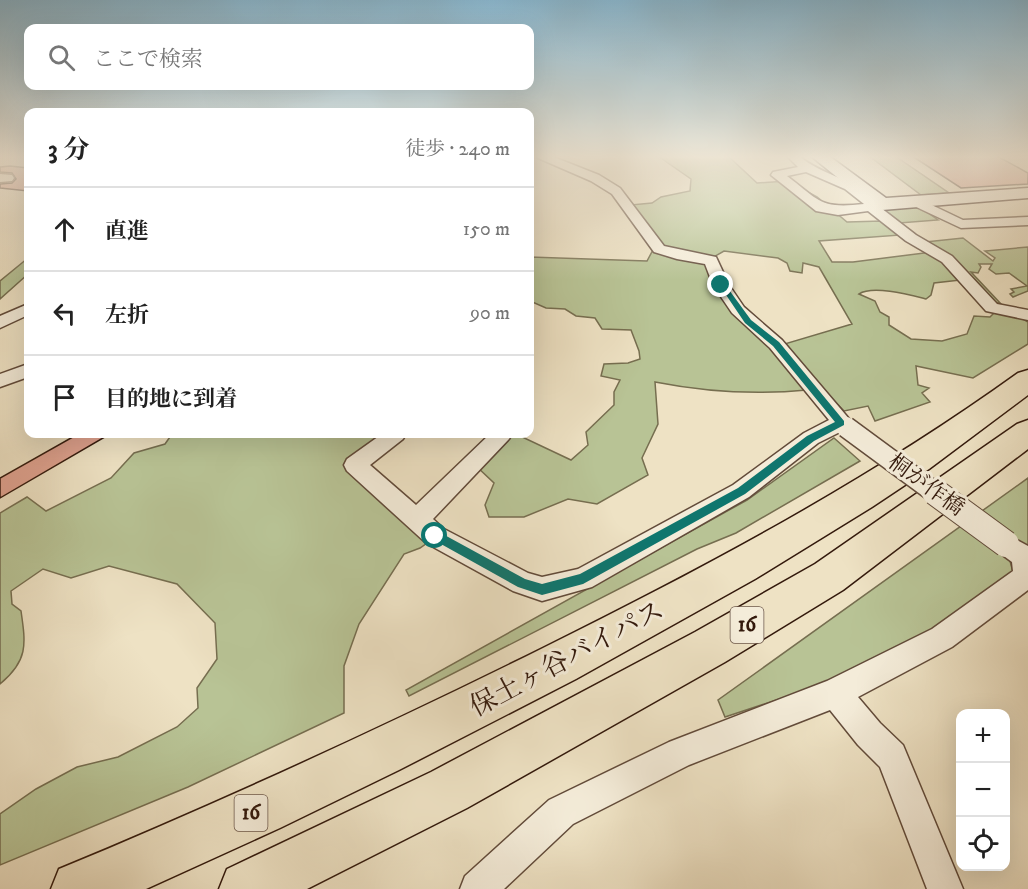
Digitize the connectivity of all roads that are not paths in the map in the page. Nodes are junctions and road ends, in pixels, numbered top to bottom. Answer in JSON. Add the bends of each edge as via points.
{"nodes":[{"id":1,"x":621,"y":197,"type":"edge"},
{"id":2,"x":807,"y":197,"type":"edge"},
{"id":3,"x":864,"y":197,"type":"edge"},
{"id":4,"x":973,"y":197,"type":"edge"},
{"id":5,"x":917,"y":202,"type":"junction"},
{"id":6,"x":875,"y":205,"type":"junction"},
{"id":7,"x":1028,"y":221,"type":"edge"},
{"id":8,"x":24,"y":311,"type":"edge"},
{"id":9,"x":1028,"y":315,"type":"edge"},
{"id":10,"x":0,"y":323,"type":"edge"},
{"id":11,"x":24,"y":372,"type":"edge"},
{"id":12,"x":1028,"y":380,"type":"edge"},
{"id":13,"x":0,"y":381,"type":"edge"},
{"id":14,"x":844,"y":425,"type":"junction"},
{"id":15,"x":1028,"y":432,"type":"edge"},
{"id":16,"x":391,"y":438,"type":"edge"},
{"id":17,"x":498,"y":438,"type":"edge"},
{"id":18,"x":418,"y":519,"type":"junction"},
{"id":19,"x":1019,"y":551,"type":"edge"},
{"id":20,"x":835,"y":693,"type":"junction"},
{"id":21,"x":80,"y":889,"type":"edge"},
{"id":22,"x":248,"y":889,"type":"edge"},
{"id":23,"x":478,"y":889,"type":"edge"},
{"id":24,"x":945,"y":889,"type":"edge"}],
"edges":[{"from":1,"to":14,"type":"street","name":"桐が作橋","via":[[659,249],[711,260],[721,285],[738,310],[776,344]]},
{"from":2,"to":6,"type":"street","via":[[821,208],[838,211]]},
{"from":3,"to":6,"type":"street"},
{"from":4,"to":5,"type":"street"},
{"from":5,"to":6,"type":"street"},
{"from":5,"to":7,"type":"street","via":[[961,224]]},
{"from":6,"to":9,"type":"street","via":[[911,238],[947,259],[992,308]]},
{"from":8,"to":10,"type":"street"},
{"from":11,"to":13,"type":"street"},
{"from":12,"to":21,"type":"highway","name":"保土ヶ谷バイパス","number":"16","via":[[839,509],[726,575],[421,735]]},
{"from":14,"to":18,"type":"street","via":[[810,438],[741,491],[583,579],[542,589],[522,583],[435,536]]},
{"from":14,"to":19,"type":"street","name":"桐が作橋","bridge":true},
{"from":15,"to":22,"type":"highway","number":"16","via":[[830,578],[449,790]]},
{"from":16,"to":18,"type":"street","via":[[355,465]]},
{"from":17,"to":18,"type":"street"},
{"from":19,"to":20,"type":"street","via":[[1027,576],[942,638]]},
{"from":20,"to":23,"type":"street","via":[[680,753],[561,812]]},
{"from":20,"to":24,"type":"street","via":[[892,756]]}]}
